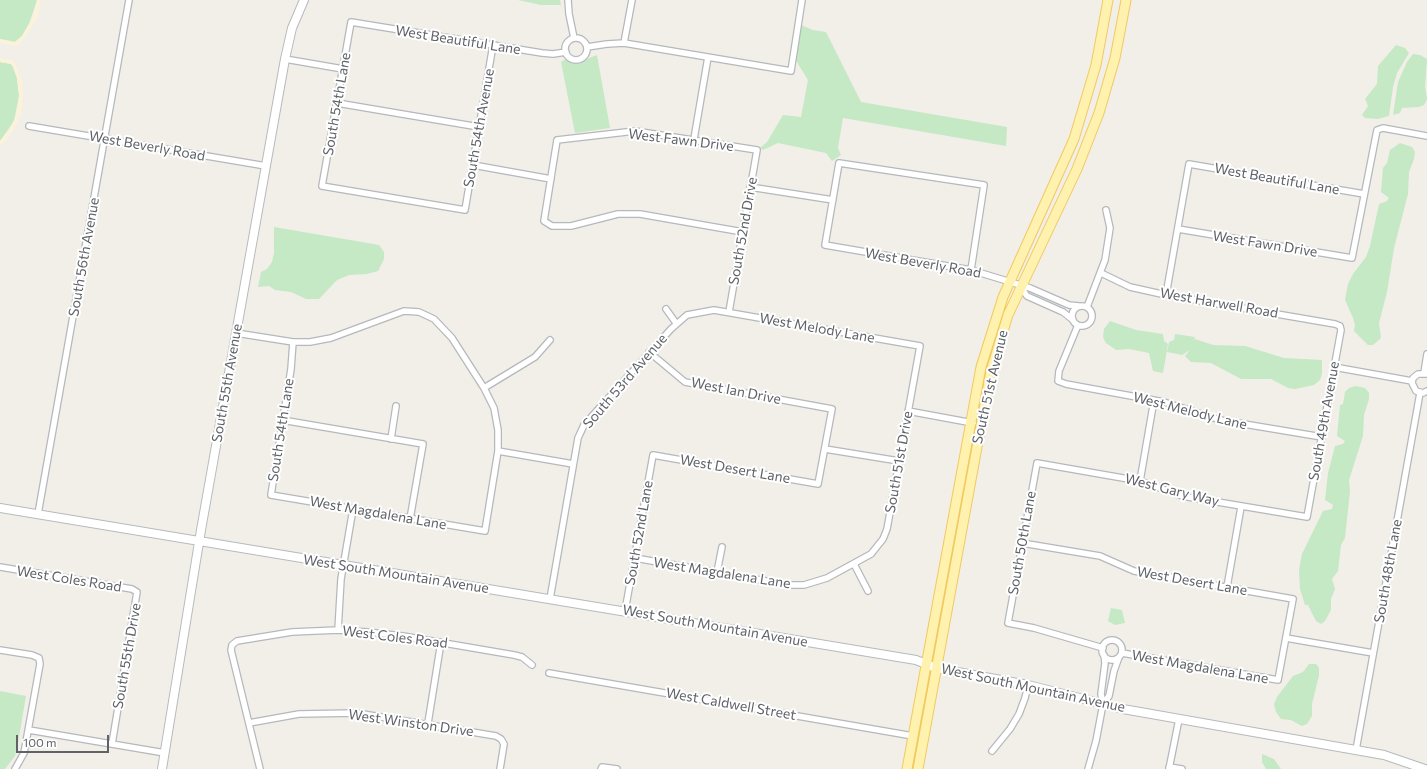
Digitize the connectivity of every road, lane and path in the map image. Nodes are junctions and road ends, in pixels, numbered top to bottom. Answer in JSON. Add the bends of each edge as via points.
{"nodes":[{"id":1,"x":129,"y":0,"type":"edge"},
{"id":2,"x":304,"y":0,"type":"edge"},
{"id":3,"x":568,"y":0,"type":"edge"},
{"id":4,"x":632,"y":0,"type":"edge"},
{"id":5,"x":802,"y":0,"type":"edge"},
{"id":6,"x":1108,"y":0,"type":"edge"},
{"id":7,"x":1126,"y":0,"type":"edge"},
{"id":8,"x":351,"y":22,"type":"joint"},
{"id":9,"x":574,"y":38,"type":"junction"},
{"id":10,"x":624,"y":43,"type":"junction"},
{"id":11,"x":493,"y":46,"type":"junction"},
{"id":12,"x":587,"y":48,"type":"junction"},
{"id":13,"x":566,"y":52,"type":"junction"},
{"id":14,"x":708,"y":57,"type":"junction"},
{"id":15,"x":285,"y":60,"type":"junction"},
{"id":16,"x":343,"y":69,"type":"junction"},
{"id":17,"x":337,"y":103,"type":"junction"},
{"id":18,"x":29,"y":126,"type":"dead end"},
{"id":19,"x":479,"y":127,"type":"junction"},
{"id":20,"x":1427,"y":136,"type":"edge"},
{"id":21,"x":105,"y":138,"type":"junction"},
{"id":22,"x":694,"y":139,"type":"junction"},
{"id":23,"x":757,"y":150,"type":"joint"},
{"id":24,"x":473,"y":165,"type":"junction"},
{"id":25,"x":266,"y":166,"type":"junction"},
{"id":26,"x":551,"y":178,"type":"junction"},
{"id":27,"x":750,"y":187,"type":"junction"},
{"id":28,"x":1364,"y":194,"type":"junction"},
{"id":29,"x":833,"y":200,"type":"junction"},
{"id":30,"x":465,"y":210,"type":"joint"},
{"id":31,"x":1106,"y":210,"type":"dead end"},
{"id":32,"x":1178,"y":229,"type":"junction"},
{"id":33,"x":743,"y":232,"type":"junction"},
{"id":34,"x":971,"y":270,"type":"junction"},
{"id":35,"x":1101,"y":273,"type":"junction"},
{"id":36,"x":1010,"y":282,"type":"junction"},
{"id":37,"x":1020,"y":286,"type":"junction"},
{"id":38,"x":1166,"y":295,"type":"junction"},
{"id":39,"x":1079,"y":306,"type":"junction"},
{"id":40,"x":1087,"y":307,"type":"junction"},
{"id":41,"x":666,"y":309,"type":"dead end"},
{"id":42,"x":714,"y":310,"type":"joint"},
{"id":43,"x":729,"y":312,"type":"junction"},
{"id":44,"x":1073,"y":320,"type":"junction"},
{"id":45,"x":676,"y":323,"type":"junction"},
{"id":46,"x":1078,"y":325,"type":"junction"},
{"id":47,"x":1340,"y":326,"type":"joint"},
{"id":48,"x":236,"y":333,"type":"junction"},
{"id":49,"x":550,"y":340,"type":"dead end"},
{"id":50,"x":293,"y":342,"type":"junction"},
{"id":51,"x":920,"y":346,"type":"joint"},
{"id":52,"x":649,"y":352,"type":"junction"},
{"id":53,"x":1427,"y":354,"type":"edge"},
{"id":54,"x":1334,"y":367,"type":"junction"},
{"id":55,"x":1425,"y":374,"type":"edge"},
{"id":56,"x":1412,"y":381,"type":"junction"},
{"id":57,"x":484,"y":388,"type":"junction"},
{"id":58,"x":1427,"y":391,"type":"edge"},
{"id":59,"x":1420,"y":393,"type":"junction"},
{"id":60,"x":1154,"y":400,"type":"junction"},
{"id":61,"x":396,"y":406,"type":"dead end"},
{"id":62,"x":908,"y":411,"type":"junction"},
{"id":63,"x":282,"y":420,"type":"junction"},
{"id":64,"x":969,"y":422,"type":"junction"},
{"id":65,"x":980,"y":424,"type":"junction"},
{"id":66,"x":1322,"y":437,"type":"junction"},
{"id":67,"x":391,"y":439,"type":"junction"},
{"id":68,"x":825,"y":449,"type":"junction"},
{"id":69,"x":498,"y":451,"type":"junction"},
{"id":70,"x":653,"y":455,"type":"joint"},
{"id":71,"x":899,"y":461,"type":"junction"},
{"id":72,"x":1037,"y":463,"type":"joint"},
{"id":73,"x":573,"y":464,"type":"junction"},
{"id":74,"x":1140,"y":481,"type":"junction"},
{"id":75,"x":271,"y":495,"type":"joint"},
{"id":76,"x":1241,"y":507,"type":"junction"},
{"id":77,"x":0,"y":508,"type":"edge"},
{"id":78,"x":353,"y":509,"type":"junction"},
{"id":79,"x":38,"y":514,"type":"junction"},
{"id":80,"x":1307,"y":517,"type":"joint"},
{"id":81,"x":410,"y":519,"type":"junction"},
{"id":82,"x":200,"y":541,"type":"junction"},
{"id":83,"x":1022,"y":543,"type":"junction"},
{"id":84,"x":722,"y":547,"type":"dead end"},
{"id":85,"x":635,"y":558,"type":"junction"},
{"id":86,"x":854,"y":564,"type":"junction"},
{"id":87,"x":343,"y":566,"type":"junction"},
{"id":88,"x":0,"y":567,"type":"edge"},
{"id":89,"x":717,"y":572,"type":"junction"},
{"id":90,"x":1227,"y":587,"type":"junction"},
{"id":91,"x":868,"y":591,"type":"dead end"},
{"id":92,"x":137,"y":592,"type":"joint"},
{"id":93,"x":550,"y":599,"type":"junction"},
{"id":94,"x":626,"y":611,"type":"junction"},
{"id":95,"x":1008,"y":623,"type":"joint"},
{"id":96,"x":338,"y":630,"type":"junction"},
{"id":97,"x":1286,"y":638,"type":"junction"},
{"id":98,"x":441,"y":642,"type":"junction"},
{"id":99,"x":0,"y":650,"type":"edge"},
{"id":100,"x":1103,"y":651,"type":"junction"},
{"id":101,"x":1373,"y":653,"type":"junction"},
{"id":102,"x":1121,"y":655,"type":"junction"},
{"id":103,"x":926,"y":662,"type":"junction"},
{"id":104,"x":532,"y":665,"type":"dead end"},
{"id":105,"x":936,"y":668,"type":"junction"},
{"id":106,"x":549,"y":673,"type":"dead end"},
{"id":107,"x":1028,"y":685,"type":"junction"},
{"id":108,"x":1103,"y":704,"type":"junction"},
{"id":109,"x":1179,"y":719,"type":"junction"},
{"id":110,"x":249,"y":722,"type":"junction"},
{"id":111,"x":428,"y":723,"type":"junction"},
{"id":112,"x":29,"y":730,"type":"junction"},
{"id":113,"x":914,"y":736,"type":"junction"},
{"id":114,"x":112,"y":744,"type":"junction"},
{"id":115,"x":1356,"y":750,"type":"junction"},
{"id":116,"x":992,"y":751,"type":"dead end"},
{"id":117,"x":165,"y":753,"type":"junction"},
{"id":118,"x":602,"y":768,"type":"edge"},
{"id":119,"x":1169,"y":768,"type":"edge"},
{"id":120,"x":15,"y":769,"type":"edge"},
{"id":121,"x":162,"y":769,"type":"edge"},
{"id":122,"x":260,"y":769,"type":"edge"},
{"id":123,"x":500,"y":769,"type":"edge"},
{"id":124,"x":618,"y":769,"type":"edge"},
{"id":125,"x":908,"y":769,"type":"edge"},
{"id":126,"x":918,"y":769,"type":"edge"},
{"id":127,"x":1088,"y":769,"type":"edge"},
{"id":128,"x":1182,"y":769,"type":"edge"},
{"id":129,"x":1425,"y":769,"type":"edge"}],
"edges":[{"from":1,"to":21,"type":"street","name":"South 56th Avenue"},
{"from":2,"to":15,"type":"street","name":"South 55th Avenue","via":[[292,28]]},
{"from":3,"to":9,"type":"street"},
{"from":4,"to":10,"type":"street"},
{"from":5,"to":14,"type":"street","via":[[791,71]]},
{"from":6,"to":36,"type":"main road","name":"South 51st Avenue","via":[[1096,65],[1074,139]]},
{"from":7,"to":37,"type":"main road","name":"South 51st Avenue","via":[[1115,58],[1099,113],[1076,169]]},
{"from":8,"to":11,"type":"street","name":"West Beautiful Lane"},
{"from":8,"to":16,"type":"street","name":"South 54th Lane"},
{"from":9,"to":12,"type":"street","via":[[584,41]]},
{"from":9,"to":13,"type":"street","via":[[566,45]]},
{"from":10,"to":12,"type":"street"},
{"from":10,"to":14,"type":"street"},
{"from":11,"to":13,"type":"street","name":"West Beautiful Lane","via":[[553,54]]},
{"from":11,"to":19,"type":"street","name":"South 54th Avenue"},
{"from":12,"to":13,"type":"street","via":[[586,54],[580,59],[573,59]]},
{"from":14,"to":22,"type":"street"},
{"from":15,"to":16,"type":"street"},
{"from":15,"to":25,"type":"street","name":"South 55th Avenue"},
{"from":16,"to":17,"type":"street","name":"South 54th Lane"},
{"from":17,"to":19,"type":"street"},
{"from":17,"to":30,"type":"street","name":"South 54th Lane","via":[[322,186]]},
{"from":18,"to":21,"type":"street","name":"West Beverly Road"},
{"from":19,"to":24,"type":"street","name":"South 54th Avenue"},
{"from":20,"to":28,"type":"street","via":[[1378,128]]},
{"from":21,"to":25,"type":"street","name":"West Beverly Road"},
{"from":21,"to":79,"type":"street","name":"South 56th Avenue"},
{"from":22,"to":23,"type":"street","name":"West Fawn Drive"},
{"from":22,"to":26,"type":"street","name":"West Fawn Drive","via":[[635,131],[557,140]]},
{"from":23,"to":27,"type":"street","name":"South 52nd Drive"},
{"from":24,"to":26,"type":"street"},
{"from":24,"to":30,"type":"street","name":"South 54th Avenue"},
{"from":25,"to":48,"type":"street","name":"South 55th Avenue"},
{"from":26,"to":33,"type":"street","via":[[544,222],[552,226],[571,226],[618,214],[640,214]]},
{"from":27,"to":29,"type":"street"},
{"from":27,"to":33,"type":"street","name":"South 52nd Drive"},
{"from":28,"to":32,"type":"street","name":"West Fawn Drive","via":[[1352,258]]},
{"from":28,"to":32,"type":"street","name":"West Beautiful Lane","via":[[1189,164]]},
{"from":29,"to":34,"type":"street","name":"West Beverly Road","via":[[825,245]]},
{"from":29,"to":34,"type":"street","via":[[839,163],[984,185]]},
{"from":31,"to":35,"type":"street","via":[[1110,228]]},
{"from":32,"to":38,"type":"street"},
{"from":33,"to":43,"type":"street","name":"South 52nd Drive"},
{"from":34,"to":36,"type":"street","name":"West Beverly Road"},
{"from":35,"to":38,"type":"street","name":"West Harwell Road","via":[[1130,287]]},
{"from":35,"to":40,"type":"street"},
{"from":36,"to":37,"type":"street","name":"West Beverly Road"},
{"from":36,"to":64,"type":"main road","name":"South 51st Avenue","via":[[985,350]]},
{"from":37,"to":39,"type":"street","name":"West Beverly Road","via":[[1069,305]]},
{"from":37,"to":44,"type":"street","name":"West Beverly Road","via":[[1028,296],[1063,312]]},
{"from":37,"to":65,"type":"main road","name":"South 51st Avenue","via":[[995,356]]},
{"from":38,"to":47,"type":"street","name":"West Harwell Road"},
{"from":39,"to":40,"type":"street"},
{"from":39,"to":44,"type":"street","via":[[1073,312]]},
{"from":40,"to":46,"type":"street","via":[[1092,313],[1091,321],[1086,325]]},
{"from":41,"to":45,"type":"street"},
{"from":42,"to":43,"type":"street","name":"West Melody Lane"},
{"from":42,"to":45,"type":"street","name":"South 53rd Avenue","via":[[687,315]]},
{"from":43,"to":51,"type":"street","name":"West Melody Lane"},
{"from":44,"to":46,"type":"street"},
{"from":45,"to":52,"type":"street","name":"South 53rd Avenue"},
{"from":46,"to":60,"type":"street","name":"West Melody Lane","via":[[1059,371],[1058,381]]},
{"from":47,"to":54,"type":"street","name":"South 49th Avenue"},
{"from":48,"to":50,"type":"street"},
{"from":48,"to":82,"type":"street","name":"South 55th Avenue"},
{"from":49,"to":57,"type":"street","via":[[535,357]]},
{"from":50,"to":57,"type":"street","via":[[331,338],[404,311],[419,312],[434,319],[452,338]]},
{"from":50,"to":63,"type":"street","name":"South 54th Lane"},
{"from":51,"to":62,"type":"street","name":"South 51st Drive"},
{"from":52,"to":68,"type":"street","name":"West Ian Drive","via":[[685,382],[832,409]]},
{"from":52,"to":73,"type":"street","name":"South 53rd Avenue","via":[[584,425],[578,438]]},
{"from":53,"to":55,"type":"street"},
{"from":54,"to":56,"type":"street"},
{"from":54,"to":66,"type":"street","name":"South 49th Avenue"},
{"from":55,"to":56,"type":"street","via":[[1418,374]]},
{"from":56,"to":59,"type":"street","via":[[1414,390]]},
{"from":57,"to":69,"type":"street","via":[[494,408]]},
{"from":58,"to":59,"type":"street"},
{"from":59,"to":101,"type":"street","name":"South 48th Lane"},
{"from":60,"to":66,"type":"street","name":"West Melody Lane","via":[[1182,406],[1220,420]]},
{"from":60,"to":74,"type":"street"},
{"from":61,"to":67,"type":"street"},
{"from":62,"to":64,"type":"street"},
{"from":62,"to":71,"type":"street","name":"South 51st Drive"},
{"from":63,"to":67,"type":"street"},
{"from":63,"to":75,"type":"street","name":"South 54th Lane"},
{"from":64,"to":65,"type":"street"},
{"from":64,"to":103,"type":"main road","name":"South 51st Avenue"},
{"from":65,"to":105,"type":"main road","name":"South 51st Avenue"},
{"from":66,"to":80,"type":"street","name":"South 49th Avenue"},
{"from":67,"to":81,"type":"street","via":[[422,444]]},
{"from":68,"to":70,"type":"street","name":"West Desert Lane","via":[[818,484]]},
{"from":68,"to":71,"type":"street"},
{"from":69,"to":73,"type":"street"},
{"from":69,"to":81,"type":"street","name":"West Magdalena Lane","via":[[485,531]]},
{"from":70,"to":85,"type":"street","name":"South 52nd Lane"},
{"from":71,"to":86,"type":"street","name":"South 51st Drive","via":[[883,539],[871,554]]},
{"from":72,"to":74,"type":"street","name":"West Gary Way"},
{"from":72,"to":83,"type":"street","name":"South 50th Lane"},
{"from":73,"to":93,"type":"street","name":"South 53rd Avenue"},
{"from":74,"to":76,"type":"street","name":"West Gary Way","via":[[1182,496]]},
{"from":75,"to":78,"type":"street","name":"West Magdalena Lane"},
{"from":76,"to":80,"type":"street","name":"West Gary Way"},
{"from":76,"to":90,"type":"street"},
{"from":77,"to":79,"type":"street","name":"West South Mountain Avenue"},
{"from":78,"to":81,"type":"street","name":"West Magdalena Lane"},
{"from":78,"to":87,"type":"street"},
{"from":79,"to":82,"type":"street","name":"West South Mountain Avenue"},
{"from":82,"to":87,"type":"street","name":"West South Mountain Avenue"},
{"from":82,"to":117,"type":"street","name":"South 55th Avenue"},
{"from":83,"to":90,"type":"street","name":"West Desert Lane","via":[[1100,556],[1134,571]]},
{"from":83,"to":95,"type":"street","name":"South 50th Lane"},
{"from":84,"to":89,"type":"street"},
{"from":85,"to":89,"type":"street","name":"West Magdalena Lane"},
{"from":85,"to":94,"type":"street","name":"South 52nd Lane"},
{"from":86,"to":89,"type":"street","name":"West Magdalena Lane","via":[[804,585],[789,585]]},
{"from":86,"to":91,"type":"street"},
{"from":87,"to":93,"type":"street","name":"West South Mountain Avenue"},
{"from":87,"to":96,"type":"street"},
{"from":88,"to":92,"type":"street","name":"West Coles Road","via":[[132,589]]},
{"from":90,"to":97,"type":"street","name":"West Desert Lane","via":[[1293,599]]},
{"from":92,"to":114,"type":"street","name":"South 55th Drive"},
{"from":93,"to":94,"type":"street","name":"West South Mountain Avenue"},
{"from":94,"to":103,"type":"street","name":"West South Mountain Avenue"},
{"from":95,"to":100,"type":"street","name":"West Magdalena Lane","via":[[1034,628]]},
{"from":96,"to":98,"type":"street","name":"West Coles Road"},
{"from":96,"to":110,"type":"street","name":"West Coles Road","via":[[268,635],[237,641],[232,645],[231,650]]},
{"from":97,"to":101,"type":"street"},
{"from":97,"to":102,"type":"street","name":"West Magdalena Lane","via":[[1278,680]]},
{"from":98,"to":104,"type":"street","name":"West Coles Road","via":[[522,657]]},
{"from":98,"to":111,"type":"street"},
{"from":99,"to":112,"type":"street","via":[[39,658]]},
{"from":100,"to":102,"type":"street","name":"West Magdalena Lane","via":[[1107,659],[1112,660]]},
{"from":100,"to":102,"type":"street","name":"West Magdalena Lane","via":[[1105,643],[1113,640],[1121,644]]},
{"from":100,"to":108,"type":"street"},
{"from":101,"to":115,"type":"street","name":"South 48th Lane"},
{"from":102,"to":108,"type":"street","via":[[1114,671],[1109,696]]},
{"from":103,"to":105,"type":"street","name":"West South Mountain Avenue"},
{"from":103,"to":113,"type":"main road","name":"South 51st Avenue"},
{"from":105,"to":107,"type":"street","name":"West South Mountain Avenue"},
{"from":105,"to":126,"type":"main road","name":"South 51st Avenue"},
{"from":106,"to":113,"type":"street","name":"West Caldwell Street"},
{"from":107,"to":108,"type":"street","name":"West South Mountain Avenue"},
{"from":107,"to":116,"type":"street","via":[[1019,714]]},
{"from":108,"to":109,"type":"street","name":"West South Mountain Avenue"},
{"from":108,"to":127,"type":"street"},
{"from":109,"to":115,"type":"street","name":"West South Mountain Avenue"},
{"from":109,"to":119,"type":"street"},
{"from":110,"to":111,"type":"street","name":"West Winston Drive","via":[[284,715],[333,712]]},
{"from":110,"to":122,"type":"street"},
{"from":111,"to":123,"type":"street","name":"West Winston Drive","via":[[501,739],[504,744]]},
{"from":112,"to":114,"type":"street"},
{"from":112,"to":120,"type":"street","via":[[24,753]]},
{"from":113,"to":125,"type":"main road","name":"South 51st Avenue"},
{"from":114,"to":117,"type":"street"},
{"from":115,"to":129,"type":"street","name":"West South Mountain Avenue","via":[[1394,758]]},
{"from":117,"to":121,"type":"street","name":"South 55th Avenue"},
{"from":118,"to":124,"type":"street"},
{"from":119,"to":128,"type":"street"}]}
